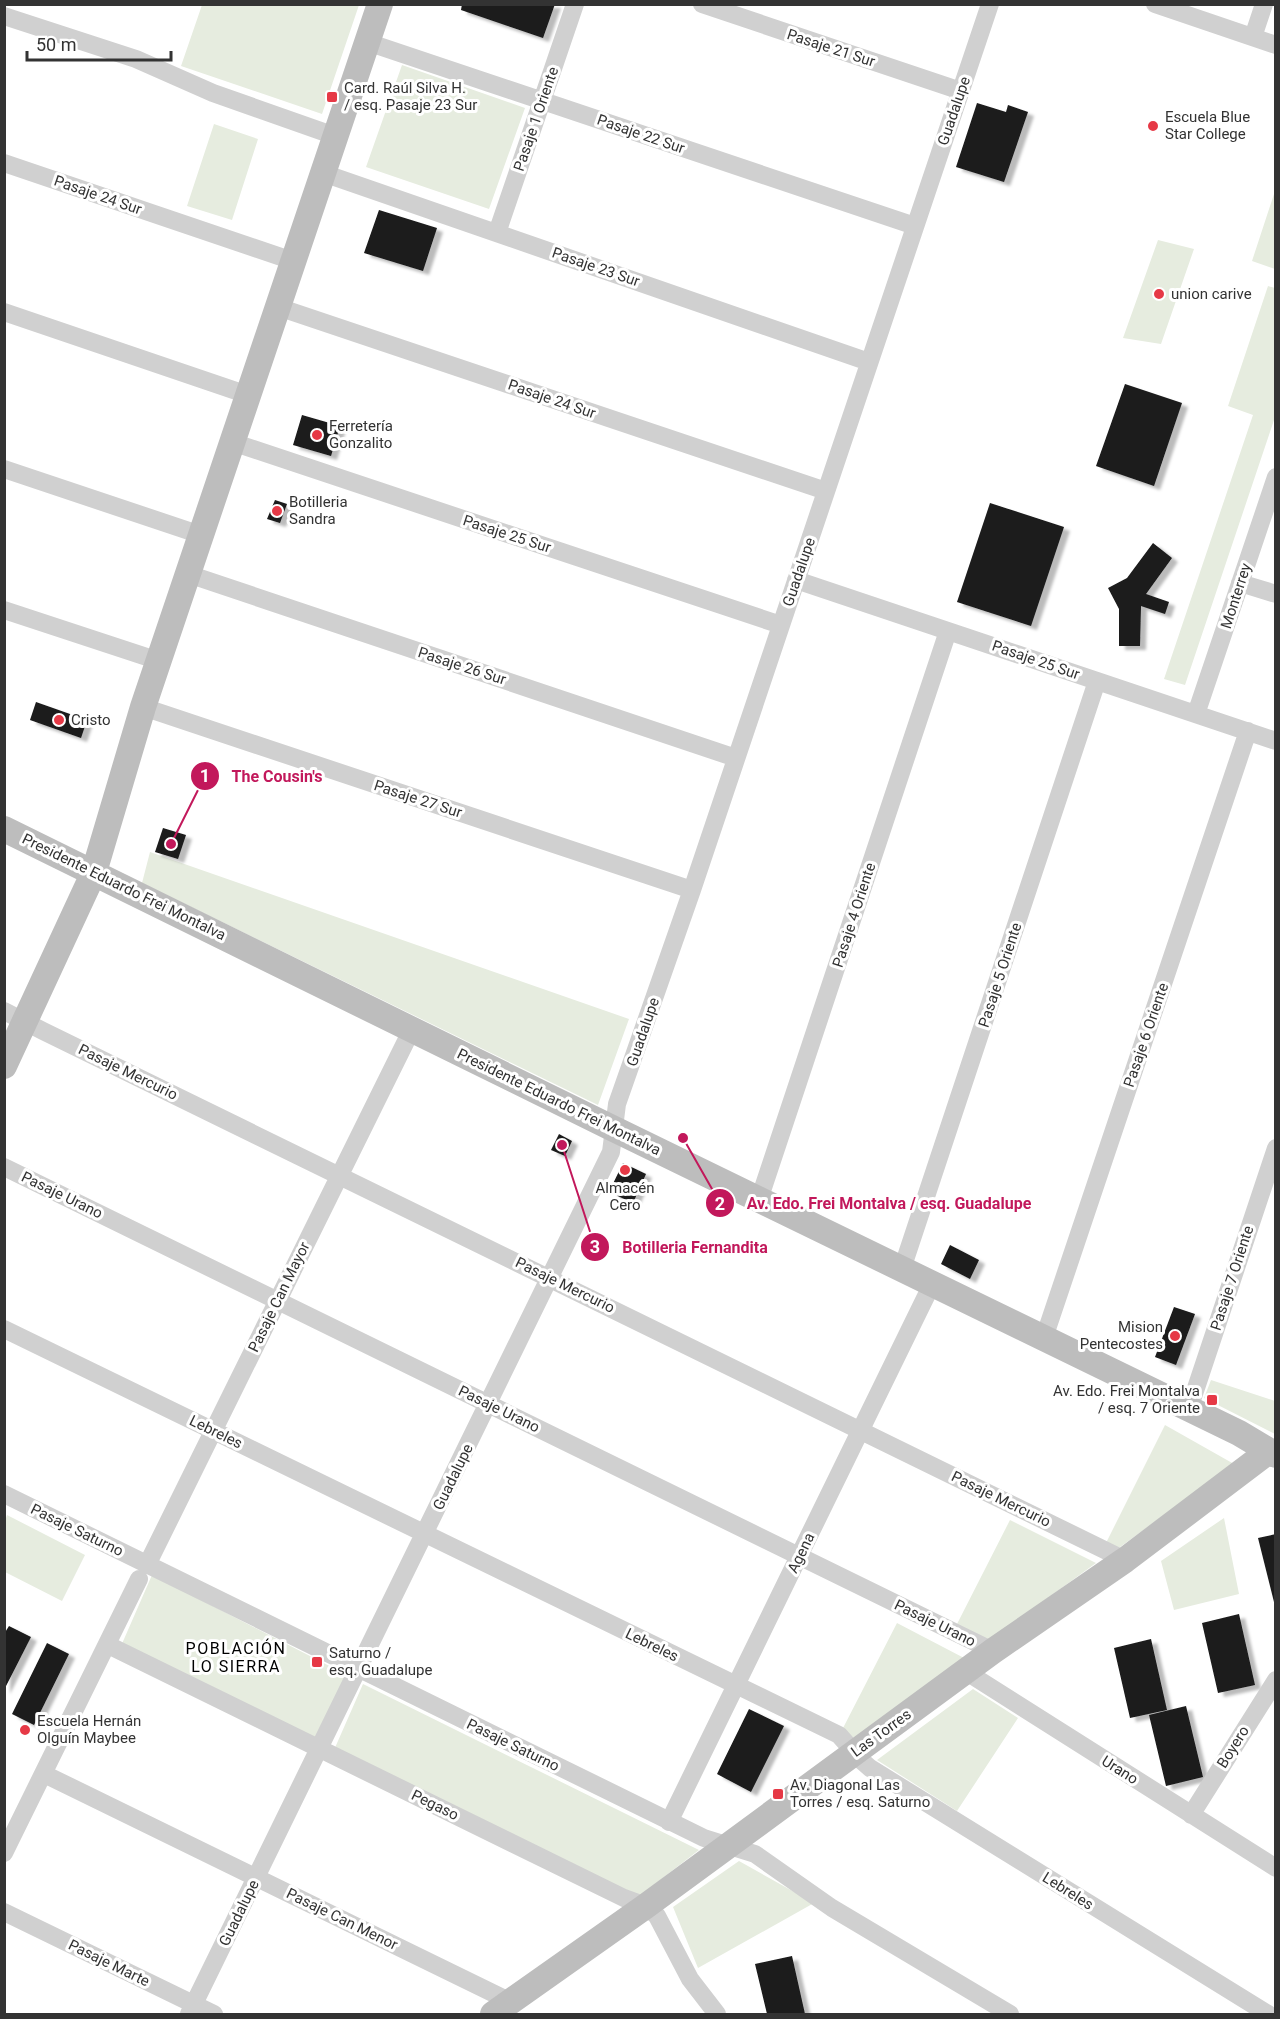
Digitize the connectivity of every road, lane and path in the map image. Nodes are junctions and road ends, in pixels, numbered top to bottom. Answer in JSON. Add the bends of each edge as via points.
{"nodes":[{"id":1,"x":380,"y":4,"type":"edge"},
{"id":2,"x":575,"y":4,"type":"edge"},
{"id":3,"x":702,"y":4,"type":"edge"},
{"id":4,"x":990,"y":4,"type":"edge"},
{"id":5,"x":1155,"y":4,"type":"edge"},
{"id":6,"x":1263,"y":4,"type":"edge"},
{"id":7,"x":4,"y":16,"type":"edge"},
{"id":8,"x":1253,"y":37,"type":"junction"},
{"id":9,"x":367,"y":42,"type":"junction"},
{"id":10,"x":1275,"y":45,"type":"edge"},
{"id":11,"x":961,"y":91,"type":"junction"},
{"id":12,"x":542,"y":101,"type":"junction"},
{"id":13,"x":335,"y":136,"type":"junction"},
{"id":14,"x":4,"y":163,"type":"edge"},
{"id":15,"x":323,"y":173,"type":"junction"},
{"id":16,"x":915,"y":226,"type":"junction"},
{"id":17,"x":497,"y":233,"type":"junction"},
{"id":18,"x":293,"y":261,"type":"junction"},
{"id":19,"x":278,"y":307,"type":"junction"},
{"id":20,"x":4,"y":312,"type":"edge"},
{"id":21,"x":869,"y":362,"type":"junction"},
{"id":22,"x":248,"y":395,"type":"junction"},
{"id":23,"x":232,"y":442,"type":"junction"},
{"id":24,"x":4,"y":469,"type":"edge"},
{"id":25,"x":1275,"y":477,"type":"edge"},
{"id":26,"x":826,"y":491,"type":"junction"},
{"id":27,"x":201,"y":535,"type":"junction"},
{"id":28,"x":188,"y":574,"type":"junction"},
{"id":29,"x":796,"y":580,"type":"junction"},
{"id":30,"x":1240,"y":583,"type":"junction"},
{"id":31,"x":1275,"y":594,"type":"edge"},
{"id":32,"x":4,"y":610,"type":"edge"},
{"id":33,"x":781,"y":625,"type":"junction"},
{"id":34,"x":948,"y":631,"type":"junction"},
{"id":35,"x":159,"y":661,"type":"junction"},
{"id":36,"x":1097,"y":681,"type":"junction"},
{"id":37,"x":143,"y":707,"type":"junction"},
{"id":38,"x":1196,"y":714,"type":"junction"},
{"id":39,"x":1248,"y":731,"type":"junction"},
{"id":40,"x":1275,"y":741,"type":"edge"},
{"id":41,"x":736,"y":758,"type":"junction"},
{"id":42,"x":4,"y":829,"type":"edge"},
{"id":43,"x":94,"y":872,"type":"junction"},
{"id":44,"x":692,"y":890,"type":"junction"},
{"id":45,"x":15,"y":1016,"type":"edge"},
{"id":46,"x":412,"y":1029,"type":"junction"},
{"id":47,"x":4,"y":1066,"type":"edge"},
{"id":48,"x":614,"y":1129,"type":"junction"},
{"id":49,"x":1275,"y":1148,"type":"edge"},
{"id":50,"x":4,"y":1167,"type":"edge"},
{"id":51,"x":340,"y":1175,"type":"junction"},
{"id":52,"x":759,"y":1200,"type":"junction"},
{"id":53,"x":902,"y":1269,"type":"junction"},
{"id":54,"x":549,"y":1278,"type":"junction"},
{"id":55,"x":932,"y":1284,"type":"junction"},
{"id":56,"x":278,"y":1300,"type":"junction"},
{"id":57,"x":4,"y":1329,"type":"edge"},
{"id":58,"x":1044,"y":1338,"type":"junction"},
{"id":59,"x":488,"y":1404,"type":"junction"},
{"id":60,"x":1189,"y":1409,"type":"junction"},
{"id":61,"x":861,"y":1430,"type":"junction"},
{"id":62,"x":213,"y":1431,"type":"junction"},
{"id":63,"x":1272,"y":1453,"type":"edge"},
{"id":64,"x":4,"y":1494,"type":"edge"},
{"id":65,"x":425,"y":1534,"type":"junction"},
{"id":66,"x":799,"y":1556,"type":"junction"},
{"id":67,"x":1125,"y":1560,"type":"junction"},
{"id":68,"x":143,"y":1572,"type":"junction"},
{"id":69,"x":108,"y":1645,"type":"junction"},
{"id":70,"x":993,"y":1651,"type":"junction"},
{"id":71,"x":359,"y":1669,"type":"junction"},
{"id":72,"x":965,"y":1671,"type":"junction"},
{"id":73,"x":1275,"y":1680,"type":"edge"},
{"id":74,"x":736,"y":1686,"type":"junction"},
{"id":75,"x":321,"y":1749,"type":"junction"},
{"id":76,"x":855,"y":1752,"type":"junction"},
{"id":77,"x":44,"y":1774,"type":"junction"},
{"id":78,"x":1191,"y":1815,"type":"junction"},
{"id":79,"x":669,"y":1822,"type":"junction"},
{"id":80,"x":727,"y":1845,"type":"junction"},
{"id":81,"x":4,"y":1853,"type":"edge"},
{"id":82,"x":1275,"y":1868,"type":"edge"},
{"id":83,"x":257,"y":1878,"type":"junction"},
{"id":84,"x":646,"y":1906,"type":"junction"},
{"id":85,"x":4,"y":1912,"type":"edge"},
{"id":86,"x":502,"y":2008,"type":"edge"},
{"id":87,"x":192,"y":2010,"type":"edge"},
{"id":88,"x":214,"y":2014,"type":"edge"},
{"id":89,"x":717,"y":2014,"type":"edge"},
{"id":90,"x":1010,"y":2014,"type":"edge"},
{"id":91,"x":1268,"y":2014,"type":"edge"}],
"edges":[{"from":1,"to":9,"type":"street"},
{"from":2,"to":12,"type":"street","name":"Pasaje 1 Oriente"},
{"from":3,"to":11,"type":"street","name":"Pasaje 21 Sur"},
{"from":4,"to":11,"type":"street","name":"Guadalupe"},
{"from":5,"to":8,"type":"street"},
{"from":6,"to":8,"type":"street"},
{"from":7,"to":13,"type":"street","via":[[136,59],[213,93]]},
{"from":8,"to":10,"type":"street"},
{"from":9,"to":12,"type":"street","name":"Pasaje 22 Sur"},
{"from":9,"to":13,"type":"street"},
{"from":11,"to":16,"type":"street","name":"Guadalupe"},
{"from":12,"to":16,"type":"street","name":"Pasaje 22 Sur"},
{"from":12,"to":17,"type":"street","name":"Pasaje 1 Oriente"},
{"from":13,"to":15,"type":"street"},
{"from":14,"to":18,"type":"street","name":"Pasaje 24 Sur"},
{"from":15,"to":17,"type":"street","name":"Pasaje 23 Sur"},
{"from":15,"to":18,"type":"street"},
{"from":16,"to":21,"type":"street","name":"Guadalupe"},
{"from":17,"to":21,"type":"street","name":"Pasaje 23 Sur"},
{"from":18,"to":19,"type":"street"},
{"from":19,"to":22,"type":"street"},
{"from":19,"to":26,"type":"street","name":"Pasaje 24 Sur"},
{"from":20,"to":22,"type":"street"},
{"from":21,"to":26,"type":"street","name":"Guadalupe"},
{"from":22,"to":23,"type":"street"},
{"from":23,"to":27,"type":"street"},
{"from":23,"to":33,"type":"street","name":"Pasaje 25 Sur"},
{"from":24,"to":27,"type":"street"},
{"from":25,"to":30,"type":"street","name":"Monterrey"},
{"from":26,"to":29,"type":"street","name":"Guadalupe"},
{"from":27,"to":28,"type":"street"},
{"from":28,"to":35,"type":"street"},
{"from":28,"to":41,"type":"street","name":"Pasaje 26 Sur"},
{"from":29,"to":33,"type":"street","name":"Guadalupe"},
{"from":29,"to":34,"type":"street","name":"Pasaje 25 Sur"},
{"from":30,"to":31,"type":"street"},
{"from":30,"to":38,"type":"street","name":"Monterrey"},
{"from":32,"to":35,"type":"street"},
{"from":33,"to":41,"type":"street","name":"Guadalupe"},
{"from":34,"to":36,"type":"street","name":"Pasaje 25 Sur"},
{"from":34,"to":52,"type":"street","name":"Pasaje 4 Oriente"},
{"from":35,"to":37,"type":"street"},
{"from":36,"to":38,"type":"street","name":"Pasaje 25 Sur"},
{"from":36,"to":53,"type":"street","name":"Pasaje 5 Oriente"},
{"from":37,"to":43,"type":"street"},
{"from":37,"to":44,"type":"street","name":"Pasaje 27 Sur"},
{"from":38,"to":39,"type":"street","name":"Pasaje 25 Sur"},
{"from":39,"to":40,"type":"street","name":"Pasaje 25 Sur"},
{"from":39,"to":58,"type":"street","name":"Pasaje 6 Oriente"},
{"from":41,"to":44,"type":"street","name":"Guadalupe"},
{"from":42,"to":43,"type":"street","name":"Presidente Eduardo Frei Montalva"},
{"from":43,"to":45,"type":"street"},
{"from":43,"to":46,"type":"street","name":"Presidente Eduardo Frei Montalva"},
{"from":44,"to":48,"type":"street","name":"Guadalupe","via":[[617,1104]]},
{"from":45,"to":47,"type":"street"},
{"from":45,"to":51,"type":"street","name":"Pasaje Mercurio"},
{"from":46,"to":48,"type":"street","name":"Presidente Eduardo Frei Montalva"},
{"from":46,"to":51,"type":"street","name":"Pasaje Can Mayor"},
{"from":48,"to":52,"type":"street","name":"Presidente Eduardo Frei Montalva"},
{"from":48,"to":54,"type":"street","name":"Guadalupe","via":[[610,1152]]},
{"from":49,"to":60,"type":"street","name":"Pasaje 7 Oriente"},
{"from":50,"to":56,"type":"street","name":"Pasaje Urano"},
{"from":51,"to":54,"type":"street","name":"Pasaje Mercurio"},
{"from":51,"to":56,"type":"street","name":"Pasaje Can Mayor"},
{"from":52,"to":53,"type":"street","name":"Presidente Eduardo Frei Montalva"},
{"from":53,"to":55,"type":"street","name":"Presidente Eduardo Frei Montalva"},
{"from":54,"to":59,"type":"street","name":"Guadalupe"},
{"from":54,"to":61,"type":"street","name":"Pasaje Mercurio"},
{"from":55,"to":58,"type":"street","name":"Presidente Eduardo Frei Montalva"},
{"from":55,"to":61,"type":"street","name":"Agena"},
{"from":56,"to":59,"type":"street","name":"Pasaje Urano"},
{"from":56,"to":62,"type":"street","name":"Pasaje Can Mayor"},
{"from":57,"to":62,"type":"street","name":"Lebreles"},
{"from":58,"to":60,"type":"street","name":"Presidente Eduardo Frei Montalva"},
{"from":59,"to":65,"type":"street","name":"Guadalupe"},
{"from":59,"to":66,"type":"street","name":"Pasaje Urano"},
{"from":60,"to":63,"type":"street","name":"Presidente Eduardo Frei Montalva"},
{"from":61,"to":66,"type":"street","name":"Agena"},
{"from":61,"to":67,"type":"street","name":"Pasaje Mercurio"},
{"from":62,"to":65,"type":"street","name":"Lebreles"},
{"from":62,"to":68,"type":"street","name":"Pasaje Can Mayor"},
{"from":63,"to":67,"type":"street","name":"Las Torres"},
{"from":64,"to":68,"type":"street","name":"Pasaje Saturno"},
{"from":65,"to":71,"type":"street","name":"Guadalupe"},
{"from":65,"to":74,"type":"street","name":"Lebreles"},
{"from":66,"to":70,"type":"street","name":"Pasaje Urano"},
{"from":66,"to":74,"type":"street","name":"Agena"},
{"from":67,"to":70,"type":"street","name":"Las Torres"},
{"from":68,"to":69,"type":"street","name":"Pasaje Can Mayor"},
{"from":68,"to":71,"type":"street","name":"Pasaje Saturno"},
{"from":69,"to":75,"type":"street","name":"Pegaso"},
{"from":69,"to":77,"type":"street","name":"Pasaje Can Mayor"},
{"from":70,"to":72,"type":"street","name":"Las Torres"},
{"from":71,"to":75,"type":"street","name":"Guadalupe"},
{"from":71,"to":79,"type":"street","name":"Pasaje Saturno"},
{"from":72,"to":76,"type":"street","name":"Las Torres"},
{"from":72,"to":78,"type":"street","name":"Urano"},
{"from":73,"to":78,"type":"street","name":"Boyero"},
{"from":74,"to":76,"type":"street","name":"Lebreles","via":[[839,1735]]},
{"from":74,"to":79,"type":"street","name":"Agena"},
{"from":75,"to":83,"type":"street","name":"Guadalupe"},
{"from":75,"to":84,"type":"street","name":"Pegaso"},
{"from":76,"to":80,"type":"street","name":"Las Torres"},
{"from":76,"to":91,"type":"street","name":"Lebreles","via":[[870,1768]]},
{"from":77,"to":81,"type":"street","name":"Pasaje Can Mayor"},
{"from":77,"to":83,"type":"street","name":"Pasaje Can Menor"},
{"from":78,"to":82,"type":"street","name":"Urano"},
{"from":79,"to":80,"type":"street","name":"Pasaje Saturno"},
{"from":80,"to":84,"type":"street","name":"Las Torres"},
{"from":80,"to":90,"type":"street","name":"Pasaje Saturno","via":[[755,1854],[832,1908]]},
{"from":83,"to":86,"type":"street","name":"Pasaje Can Menor"},
{"from":83,"to":87,"type":"street","name":"Guadalupe"},
{"from":84,"to":86,"type":"street","name":"Las Torres"},
{"from":84,"to":89,"type":"street","name":"Pegaso","via":[[662,1922],[690,1979]]},
{"from":85,"to":87,"type":"street","name":"Pasaje Marte"},
{"from":87,"to":88,"type":"street","name":"Pasaje Marte"}]}
